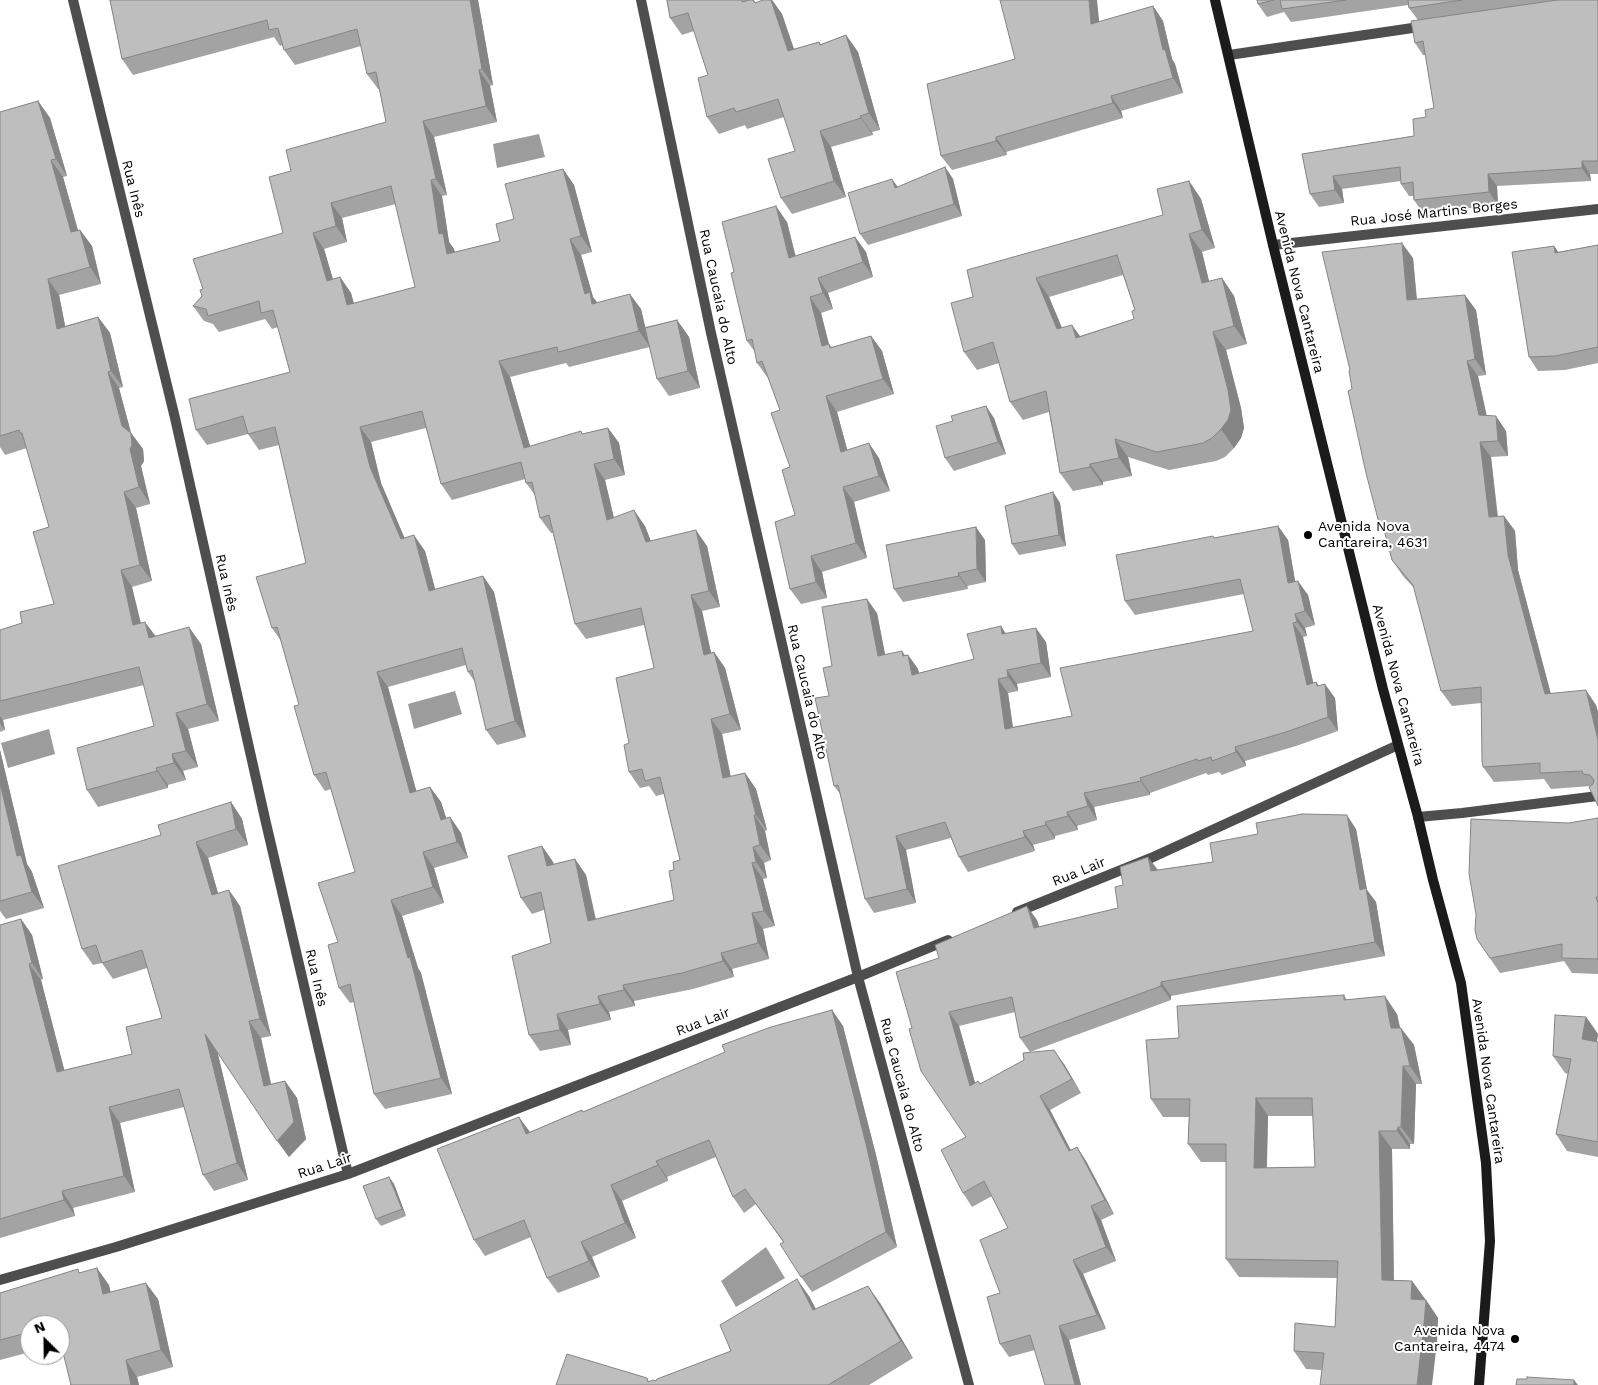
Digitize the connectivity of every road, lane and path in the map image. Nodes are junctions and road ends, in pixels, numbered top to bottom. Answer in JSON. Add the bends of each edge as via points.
{"nodes":[{"id":1,"x":73,"y":0,"type":"edge"},
{"id":2,"x":641,"y":0,"type":"edge"},
{"id":3,"x":1215,"y":0,"type":"edge"},
{"id":4,"x":1433,"y":25,"type":"edge"},
{"id":5,"x":1229,"y":54,"type":"junction"},
{"id":6,"x":1598,"y":209,"type":"edge"},
{"id":7,"x":1273,"y":245,"type":"junction"},
{"id":8,"x":1398,"y":745,"type":"junction"},
{"id":9,"x":1598,"y":796,"type":"edge"},
{"id":10,"x":1418,"y":817,"type":"junction"},
{"id":11,"x":1004,"y":917,"type":"edge"},
{"id":12,"x":958,"y":936,"type":"edge"},
{"id":13,"x":858,"y":977,"type":"junction"},
{"id":14,"x":348,"y":1174,"type":"junction"},
{"id":15,"x":0,"y":1280,"type":"edge"},
{"id":16,"x":969,"y":1385,"type":"edge"},
{"id":17,"x":1479,"y":1385,"type":"edge"}],
"edges":[{"from":1,"to":14,"type":"street","name":"Rua Inês","via":[[175,418]]},
{"from":2,"to":13,"type":"street","name":"Rua Caucaia do Alto","via":[[711,333]]},
{"from":3,"to":5,"type":"main road","name":"Avenida Nova Cantareira"},
{"from":4,"to":5,"type":"street"},
{"from":5,"to":7,"type":"main road","name":"Avenida Nova Cantareira"},
{"from":6,"to":7,"type":"street","name":"Rua José Martins Borges"},
{"from":7,"to":8,"type":"main road","name":"Avenida Nova Cantareira"},
{"from":8,"to":10,"type":"main road","name":"Avenida Nova Cantareira"},
{"from":8,"to":11,"type":"street","name":"Rua Lair","via":[[1151,858]]},
{"from":9,"to":10,"type":"street"},
{"from":10,"to":17,"type":"main road","name":"Avenida Nova Cantareira","via":[[1460,983],[1486,1164],[1490,1241]]},
{"from":12,"to":13,"type":"street","name":"Rua Lair"},
{"from":13,"to":14,"type":"street","name":"Rua Lair"},
{"from":13,"to":16,"type":"street","name":"Rua Caucaia do Alto"},
{"from":14,"to":15,"type":"street","name":"Rua Lair"}]}
